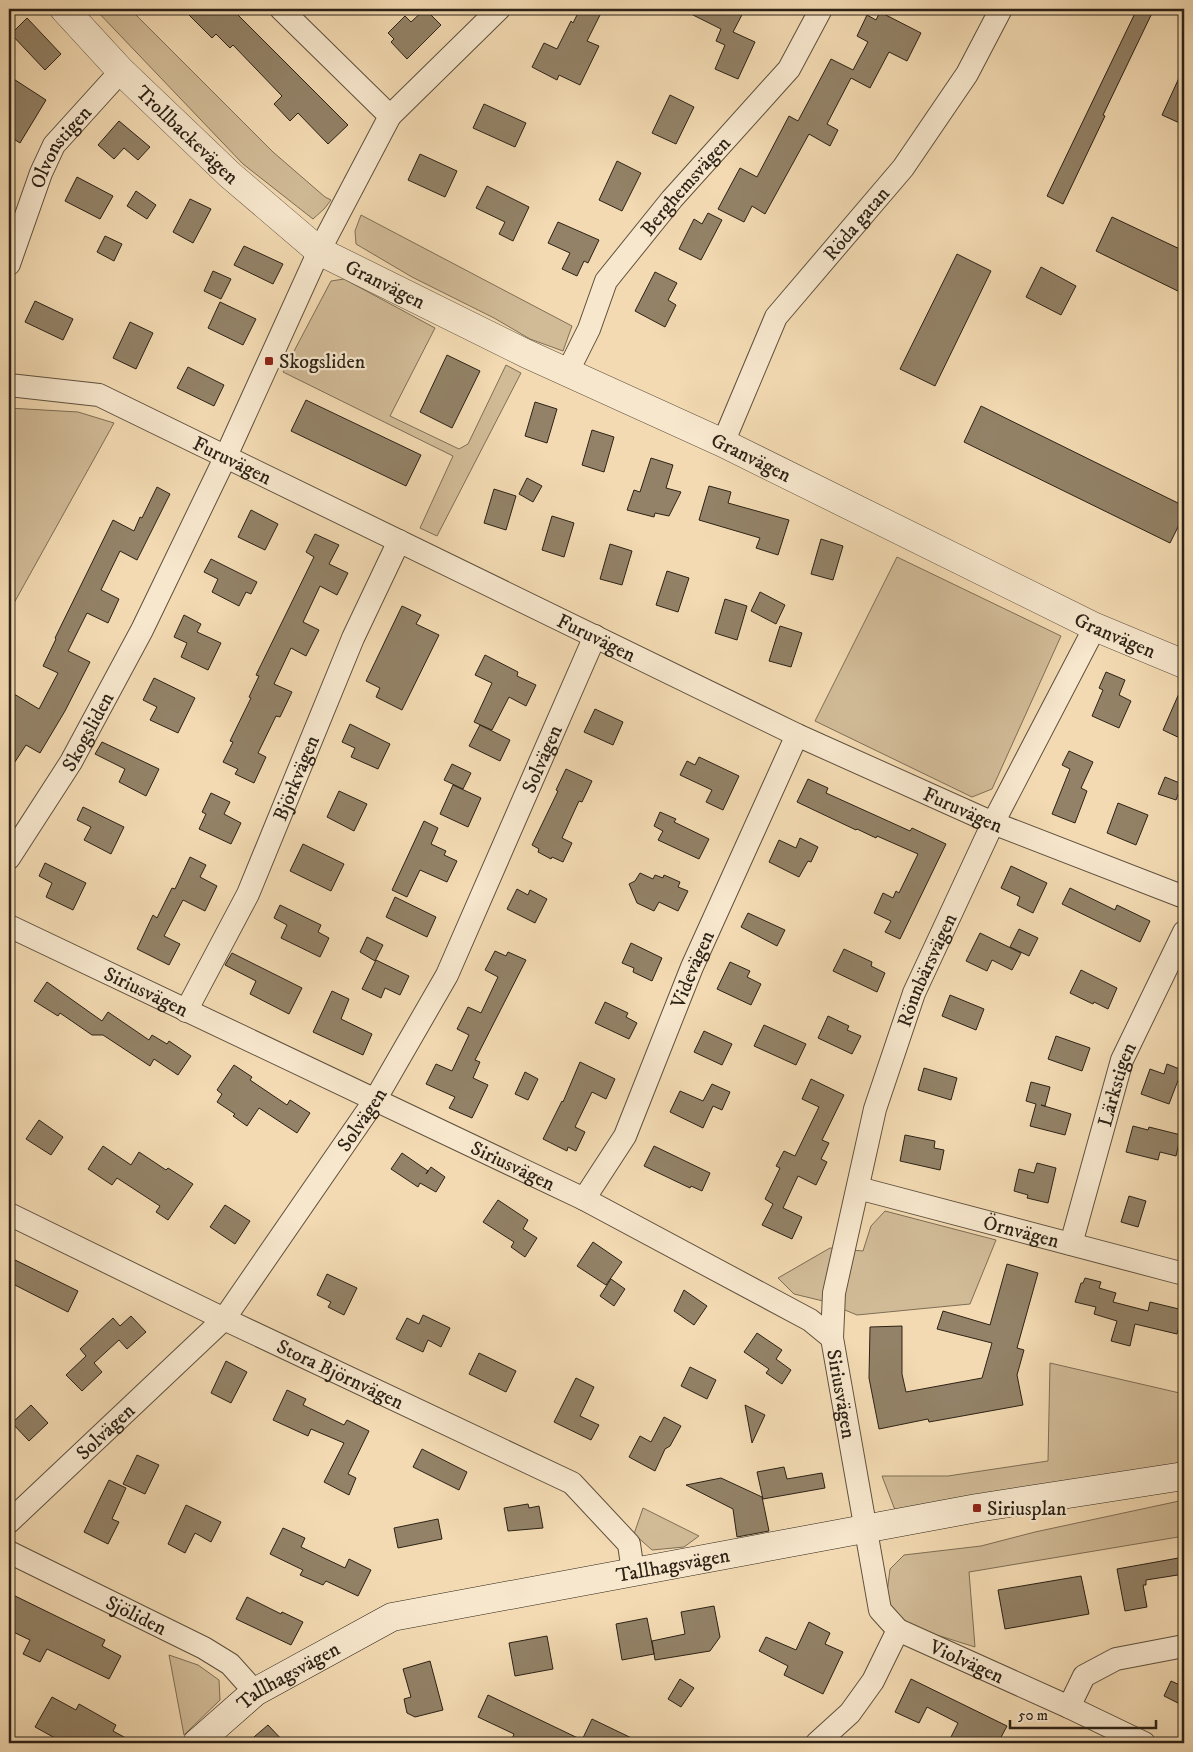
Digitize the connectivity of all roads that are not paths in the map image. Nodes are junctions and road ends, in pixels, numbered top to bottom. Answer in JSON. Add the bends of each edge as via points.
{"nodes":[{"id":1,"x":64,"y":9,"type":"edge"},
{"id":2,"x":281,"y":9,"type":"edge"},
{"id":3,"x":498,"y":9,"type":"edge"},
{"id":4,"x":821,"y":9,"type":"edge"},
{"id":5,"x":1001,"y":9,"type":"edge"},
{"id":6,"x":121,"y":71,"type":"junction"},
{"id":7,"x":390,"y":116,"type":"junction"},
{"id":8,"x":319,"y":251,"type":"junction"},
{"id":9,"x":9,"y":264,"type":"edge"},
{"id":10,"x":567,"y":373,"type":"junction"},
{"id":11,"x":9,"y":385,"type":"edge"},
{"id":12,"x":723,"y":443,"type":"junction"},
{"id":13,"x":226,"y":456,"type":"junction"},
{"id":14,"x":399,"y":542,"type":"junction"},
{"id":15,"x":1095,"y":627,"type":"junction"},
{"id":16,"x":595,"y":636,"type":"junction"},
{"id":17,"x":1184,"y":664,"type":"edge"},
{"id":18,"x":796,"y":735,"type":"junction"},
{"id":19,"x":993,"y":823,"type":"junction"},
{"id":20,"x":9,"y":858,"type":"edge"},
{"id":21,"x":1184,"y":897,"type":"edge"},
{"id":22,"x":9,"y":926,"type":"edge"},
{"id":23,"x":1184,"y":932,"type":"edge"},
{"id":24,"x":186,"y":1011,"type":"junction"},
{"id":25,"x":375,"y":1100,"type":"junction"},
{"id":26,"x":858,"y":1188,"type":"junction"},
{"id":27,"x":584,"y":1199,"type":"junction"},
{"id":28,"x":9,"y":1214,"type":"edge"},
{"id":29,"x":1071,"y":1244,"type":"junction"},
{"id":30,"x":1184,"y":1274,"type":"edge"},
{"id":31,"x":224,"y":1319,"type":"junction"},
{"id":32,"x":832,"y":1338,"type":"junction"},
{"id":33,"x":1184,"y":1476,"type":"edge"},
{"id":34,"x":9,"y":1522,"type":"edge"},
{"id":35,"x":866,"y":1528,"type":"junction"},
{"id":36,"x":9,"y":1552,"type":"edge"},
{"id":37,"x":633,"y":1572,"type":"junction"},
{"id":38,"x":898,"y":1630,"type":"junction"},
{"id":39,"x":1184,"y":1646,"type":"edge"},
{"id":40,"x":255,"y":1692,"type":"junction"},
{"id":41,"x":1069,"y":1707,"type":"junction"},
{"id":42,"x":203,"y":1741,"type":"edge"},
{"id":43,"x":817,"y":1743,"type":"edge"},
{"id":44,"x":1144,"y":1743,"type":"edge"}],
"edges":[{"from":1,"to":6,"type":"street","name":"Trollbackevägen"},
{"from":2,"to":7,"type":"street"},
{"from":3,"to":7,"type":"street","name":"Skogsliden"},
{"from":4,"to":10,"type":"street","name":"Berghemsvägen","via":[[789,69],[672,198],[606,281],[589,328]]},
{"from":5,"to":12,"type":"street","name":"Röda gatan","via":[[967,74],[903,168],[776,317]]},
{"from":6,"to":8,"type":"street","name":"Trollbackevägen","via":[[230,175]]},
{"from":6,"to":9,"type":"street","name":"Olvonstigen","via":[[54,145]]},
{"from":7,"to":8,"type":"street","name":"Skogsliden"},
{"from":8,"to":10,"type":"street","name":"Granvägen"},
{"from":8,"to":13,"type":"street","name":"Skogsliden"},
{"from":10,"to":12,"type":"street","name":"Granvägen"},
{"from":11,"to":13,"type":"street","name":"Furuvägen","via":[[99,395]]},
{"from":12,"to":15,"type":"street","name":"Granvägen"},
{"from":13,"to":14,"type":"street","name":"Furuvägen"},
{"from":13,"to":20,"type":"street","name":"Skogsliden","via":[[142,630],[71,762]]},
{"from":14,"to":16,"type":"street","name":"Furuvägen"},
{"from":14,"to":24,"type":"street","name":"Björkvägen","via":[[353,638],[248,894]]},
{"from":15,"to":17,"type":"street","name":"Granvägen"},
{"from":15,"to":19,"type":"street","name":"Rönnbärsvägen"},
{"from":16,"to":18,"type":"street","name":"Furuvägen"},
{"from":16,"to":25,"type":"street","name":"Solvägen","via":[[447,975]]},
{"from":18,"to":19,"type":"street","name":"Furuvägen"},
{"from":18,"to":27,"type":"street","name":"Videvägen","via":[[692,968],[625,1136]]},
{"from":19,"to":21,"type":"street","name":"Furuvägen"},
{"from":19,"to":26,"type":"street","name":"Rönnbärsvägen","via":[[914,993],[875,1109]]},
{"from":22,"to":24,"type":"street","name":"Siriusvägen"},
{"from":23,"to":29,"type":"street","name":"Lärkstigen","via":[[1122,1060]]},
{"from":24,"to":25,"type":"street","name":"Siriusvägen"},
{"from":25,"to":27,"type":"street","name":"Siriusvägen"},
{"from":25,"to":31,"type":"street","name":"Solvägen"},
{"from":26,"to":29,"type":"street","name":"Örnvägen"},
{"from":26,"to":32,"type":"street","name":"Rönnbärsvägen","via":[[834,1293]]},
{"from":27,"to":32,"type":"street","name":"Siriusvägen","via":[[803,1316]]},
{"from":28,"to":31,"type":"street","name":"Stora Björnvägen"},
{"from":29,"to":30,"type":"street","name":"Örnvägen"},
{"from":31,"to":34,"type":"street","name":"Solvägen"},
{"from":31,"to":37,"type":"street","name":"Stora Björnvägen","via":[[572,1483],[629,1544]]},
{"from":32,"to":35,"type":"street","name":"Siriusvägen"},
{"from":33,"to":35,"type":"street","name":"Tallhagsvägen"},
{"from":35,"to":37,"type":"street","name":"Tallhagsvägen"},
{"from":35,"to":38,"type":"street","name":"Violvägen","via":[[880,1610]]},
{"from":36,"to":40,"type":"street","name":"Sjöliden","via":[[204,1648],[230,1664]]},
{"from":37,"to":40,"type":"street","name":"Tallhagsvägen","via":[[392,1617]]},
{"from":38,"to":41,"type":"street","name":"Violvägen"},
{"from":38,"to":43,"type":"street","via":[[872,1681],[850,1713]]},
{"from":39,"to":41,"type":"street","via":[[1116,1658],[1084,1676]]},
{"from":40,"to":42,"type":"street","name":"Tallhagsvägen"},
{"from":41,"to":44,"type":"street","name":"Violvägen"}]}
